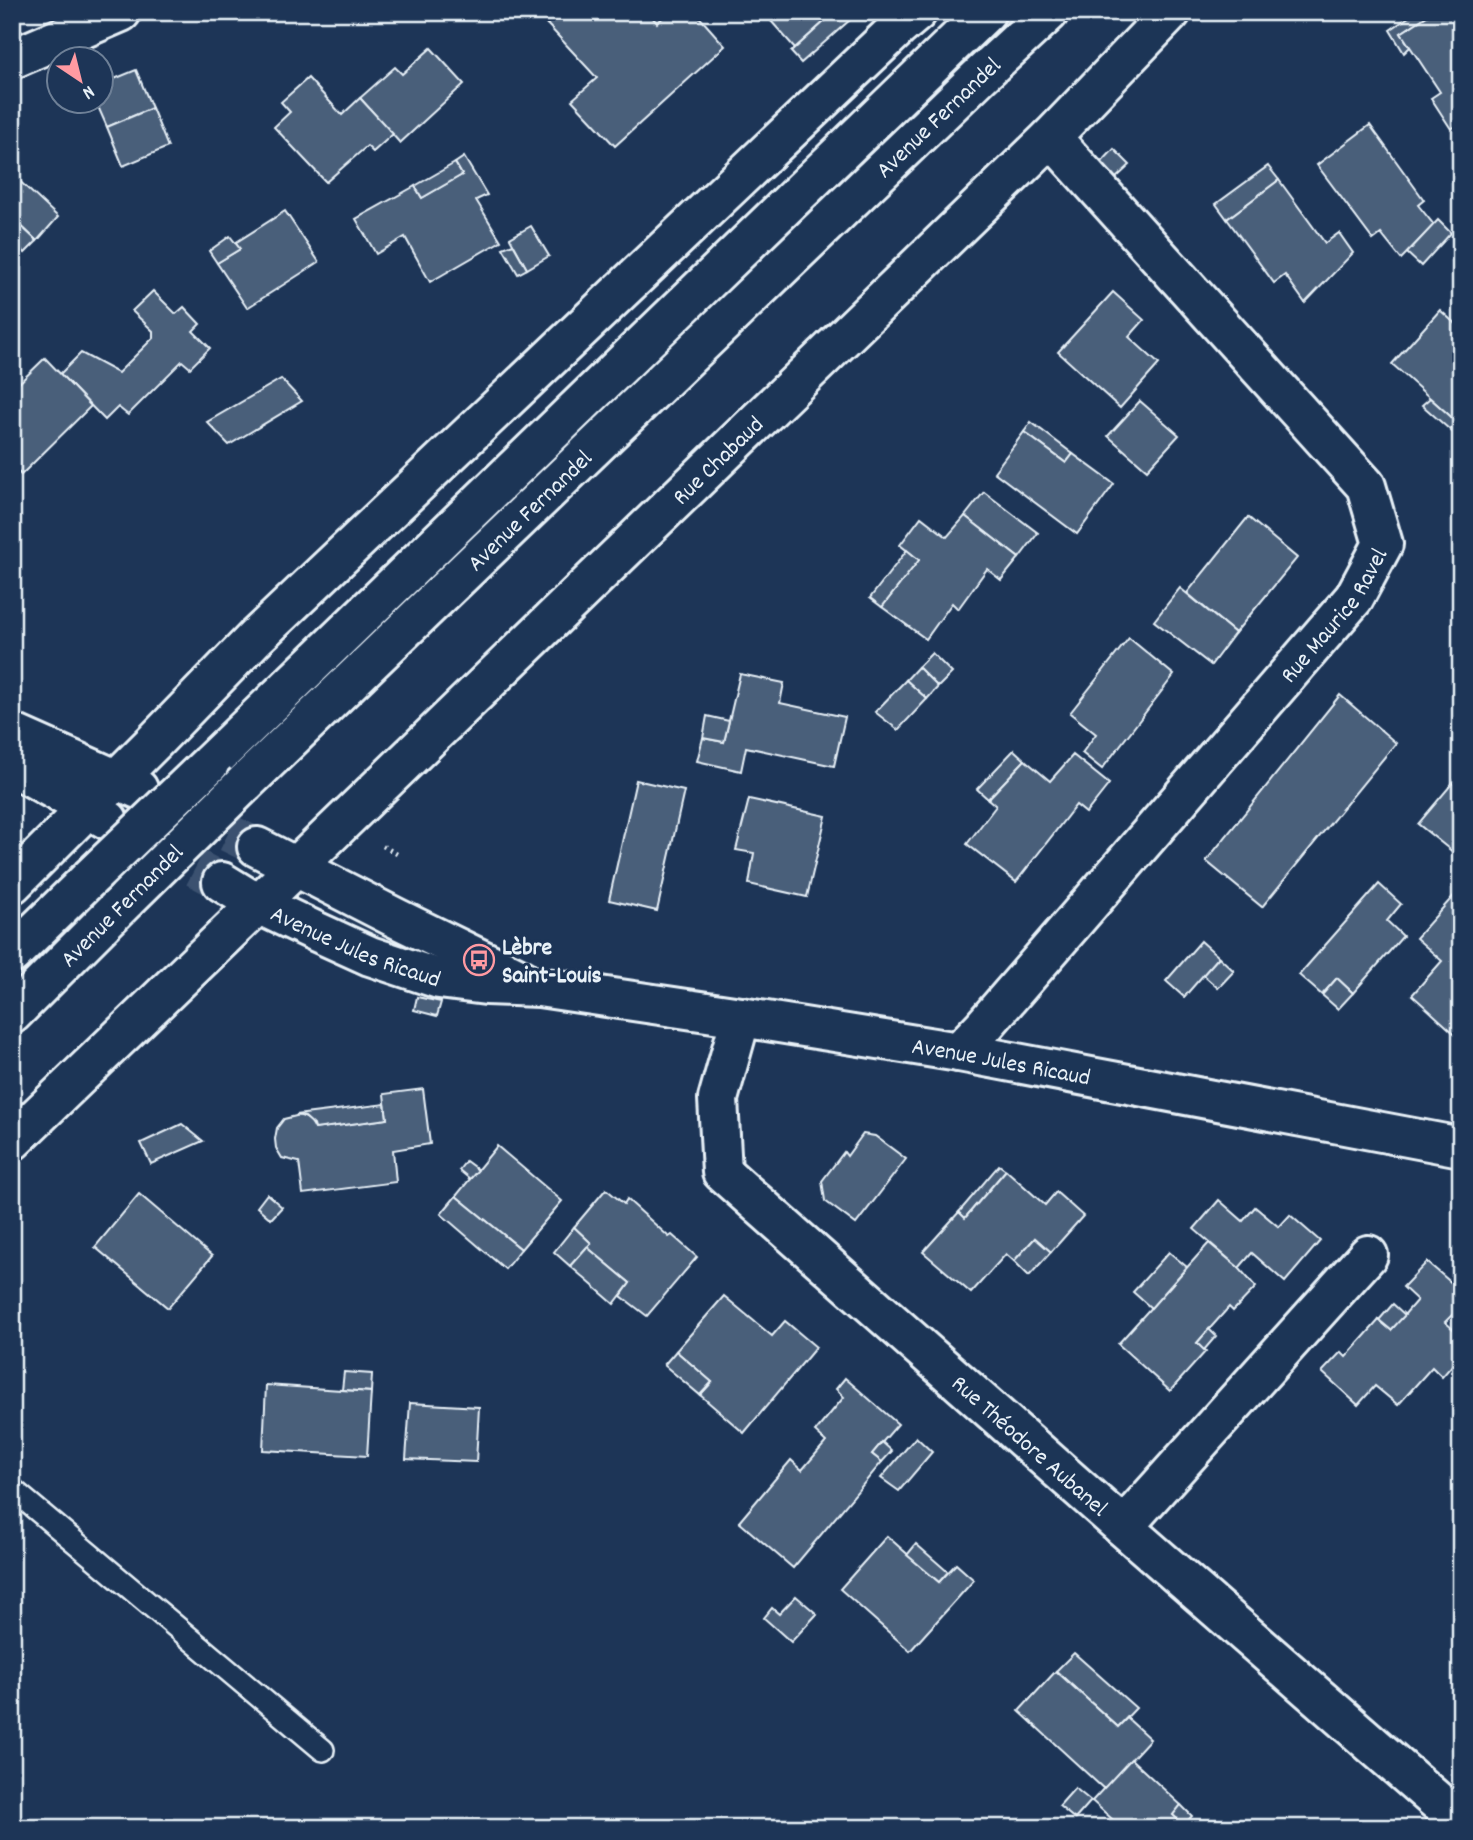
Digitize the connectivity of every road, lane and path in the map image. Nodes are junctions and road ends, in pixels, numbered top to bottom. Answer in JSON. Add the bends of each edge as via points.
{"nodes":[{"id":1,"x":121,"y":12,"type":"edge"},
{"id":2,"x":917,"y":12,"type":"edge"},
{"id":3,"x":986,"y":12,"type":"edge"},
{"id":4,"x":1049,"y":12,"type":"edge"},
{"id":5,"x":1171,"y":12,"type":"edge"},
{"id":6,"x":12,"y":59,"type":"edge"},
{"id":7,"x":1051,"y":136,"type":"junction"},
{"id":8,"x":12,"y":733,"type":"edge"},
{"id":9,"x":12,"y":766,"type":"edge"},
{"id":10,"x":129,"y":784,"type":"junction"},
{"id":11,"x":99,"y":815,"type":"junction"},
{"id":12,"x":257,"y":847,"type":"tunnel mouth"},
{"id":13,"x":296,"y":867,"type":"junction"},
{"id":14,"x":222,"y":882,"type":"tunnel mouth"},
{"id":15,"x":12,"y":884,"type":"edge"},
{"id":16,"x":258,"y":904,"type":"junction"},
{"id":17,"x":12,"y":954,"type":"edge"},
{"id":18,"x":539,"y":987,"type":"junction"},
{"id":19,"x":12,"y":1014,"type":"edge"},
{"id":20,"x":741,"y":1017,"type":"junction"},
{"id":21,"x":959,"y":1052,"type":"junction"},
{"id":22,"x":12,"y":1141,"type":"edge"},
{"id":23,"x":1461,"y":1147,"type":"edge"},
{"id":24,"x":1368,"y":1255,"type":"dead end"},
{"id":25,"x":12,"y":1489,"type":"edge"},
{"id":26,"x":1123,"y":1527,"type":"junction"},
{"id":27,"x":323,"y":1750,"type":"dead end"},
{"id":28,"x":1461,"y":1822,"type":"edge"}],
"edges":[{"from":1,"to":6,"type":"street"},
{"from":2,"to":10,"type":"street","via":[[255,638]]},
{"from":3,"to":17,"type":"street","name":"Avenue Fernandel","bridge":true},
{"from":4,"to":19,"type":"street","name":"Avenue Fernandel","bridge":true,"via":[[245,783]]},
{"from":5,"to":7,"type":"street","name":"Rue Chabaud"},
{"from":7,"to":13,"type":"street","name":"Rue Chabaud"},
{"from":7,"to":21,"type":"street","name":"Rue Maurice Ravel","via":[[1366,486],[1383,544],[1354,598]]},
{"from":8,"to":10,"type":"street"},
{"from":9,"to":11,"type":"street"},
{"from":10,"to":11,"type":"street"},
{"from":11,"to":15,"type":"street"},
{"from":12,"to":13,"type":"street","name":"Avenue Jules Ricaud"},
{"from":13,"to":16,"type":"street","name":"Rue Chabaud"},
{"from":13,"to":18,"type":"street","name":"Avenue Jules Ricaud"},
{"from":14,"to":16,"type":"street","name":"Avenue Jules Ricaud"},
{"from":16,"to":18,"type":"street","name":"Avenue Jules Ricaud","via":[[370,956],[439,979]]},
{"from":16,"to":22,"type":"street","name":"Rue Chabaud"},
{"from":18,"to":20,"type":"street","name":"Avenue Jules Ricaud"},
{"from":20,"to":21,"type":"street","name":"Avenue Jules Ricaud"},
{"from":20,"to":26,"type":"street","name":"Rue Théodore Aubanel","via":[[718,1099],[722,1172]]},
{"from":21,"to":23,"type":"street","name":"Avenue Jules Ricaud"},
{"from":24,"to":26,"type":"street"},
{"from":25,"to":27,"type":"lane"},
{"from":26,"to":28,"type":"street","name":"Rue Théodore Aubanel"}]}
